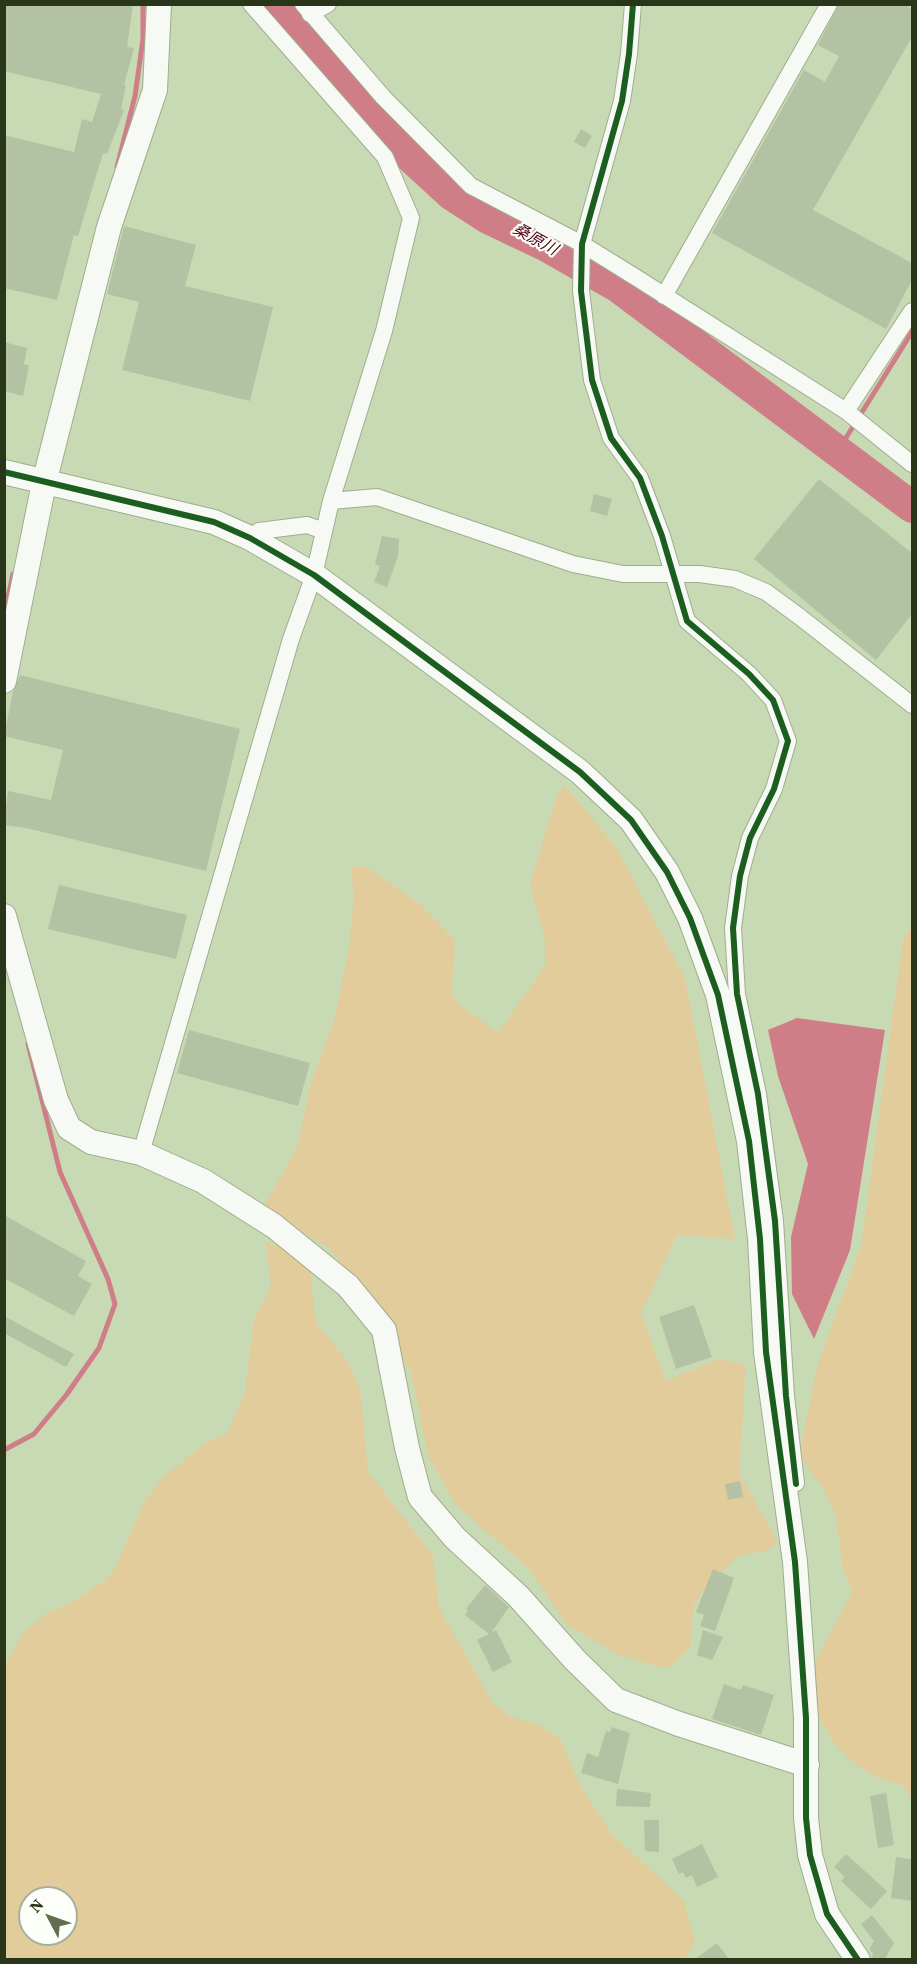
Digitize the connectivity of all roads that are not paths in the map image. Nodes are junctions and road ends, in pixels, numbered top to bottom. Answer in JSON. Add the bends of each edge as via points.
{"nodes":[{"id":1,"x":159,"y":4,"type":"edge"},
{"id":2,"x":251,"y":4,"type":"edge"},
{"id":3,"x":328,"y":4,"type":"edge"},
{"id":4,"x":633,"y":4,"type":"edge"},
{"id":5,"x":829,"y":4,"type":"edge"},
{"id":6,"x":306,"y":9,"type":"edge"},
{"id":7,"x":582,"y":244,"type":"junction"},
{"id":8,"x":664,"y":296,"type":"junction"},
{"id":9,"x":912,"y":311,"type":"edge"},
{"id":10,"x":846,"y":411,"type":"junction"},
{"id":11,"x":912,"y":464,"type":"edge"},
{"id":12,"x":13,"y":474,"type":"edge"},
{"id":13,"x":44,"y":483,"type":"junction"},
{"id":14,"x":331,"y":501,"type":"junction"},
{"id":15,"x":324,"y":531,"type":"junction"},
{"id":16,"x":250,"y":538,"type":"junction"},
{"id":17,"x":314,"y":574,"type":"junction"},
{"id":18,"x":672,"y":575,"type":"junction"},
{"id":19,"x":4,"y":681,"type":"edge"},
{"id":20,"x":912,"y":705,"type":"edge"},
{"id":21,"x":4,"y":916,"type":"edge"},
{"id":22,"x":141,"y":1153,"type":"junction"},
{"id":23,"x":790,"y":1515,"type":"junction"},
{"id":24,"x":807,"y":1765,"type":"junction"},
{"id":25,"x":858,"y":1959,"type":"edge"}],
"edges":[{"from":1,"to":13,"type":"street","via":[[155,90],[109,227]]},
{"from":2,"to":14,"type":"street","via":[[385,157],[411,218],[384,331]]},
{"from":3,"to":6,"type":"street"},
{"from":4,"to":7,"type":"street","via":[[622,101]]},
{"from":5,"to":8,"type":"street"},
{"from":6,"to":7,"type":"street","via":[[383,97],[471,186]]},
{"from":7,"to":8,"type":"street"},
{"from":7,"to":18,"type":"street","via":[[581,291],[592,380],[611,438],[640,478]]},
{"from":8,"to":10,"type":"street"},
{"from":9,"to":10,"type":"street"},
{"from":10,"to":11,"type":"street"},
{"from":12,"to":13,"type":"street"},
{"from":13,"to":16,"type":"street","via":[[214,522]]},
{"from":13,"to":19,"type":"street"},
{"from":14,"to":15,"type":"street"},
{"from":14,"to":18,"type":"street","via":[[377,497],[573,564],[623,574]]},
{"from":15,"to":16,"type":"street","via":[[307,525],[259,531]]},
{"from":15,"to":17,"type":"street"},
{"from":16,"to":17,"type":"street"},
{"from":17,"to":22,"type":"street","via":[[291,639]]},
{"from":17,"to":23,"type":"street","via":[[580,772],[632,820],[667,872],[690,918],[718,995],[732,1052],[749,1141],[760,1239],[766,1352]]},
{"from":18,"to":20,"type":"street","via":[[735,579],[766,592]]},
{"from":18,"to":23,"type":"street","via":[[687,621],[773,700],[788,741],[774,789],[750,838],[733,928],[737,994],[758,1094],[775,1221],[786,1396],[797,1493]]},
{"from":21,"to":22,"type":"street","via":[[56,1100],[69,1128],[91,1142]]},
{"from":22,"to":24,"type":"street","via":[[203,1181],[274,1226],[348,1286],[384,1330],[420,1497],[455,1538],[518,1596],[616,1700]]},
{"from":23,"to":24,"type":"street"},
{"from":24,"to":25,"type":"street","via":[[810,1855],[827,1914]]}]}
